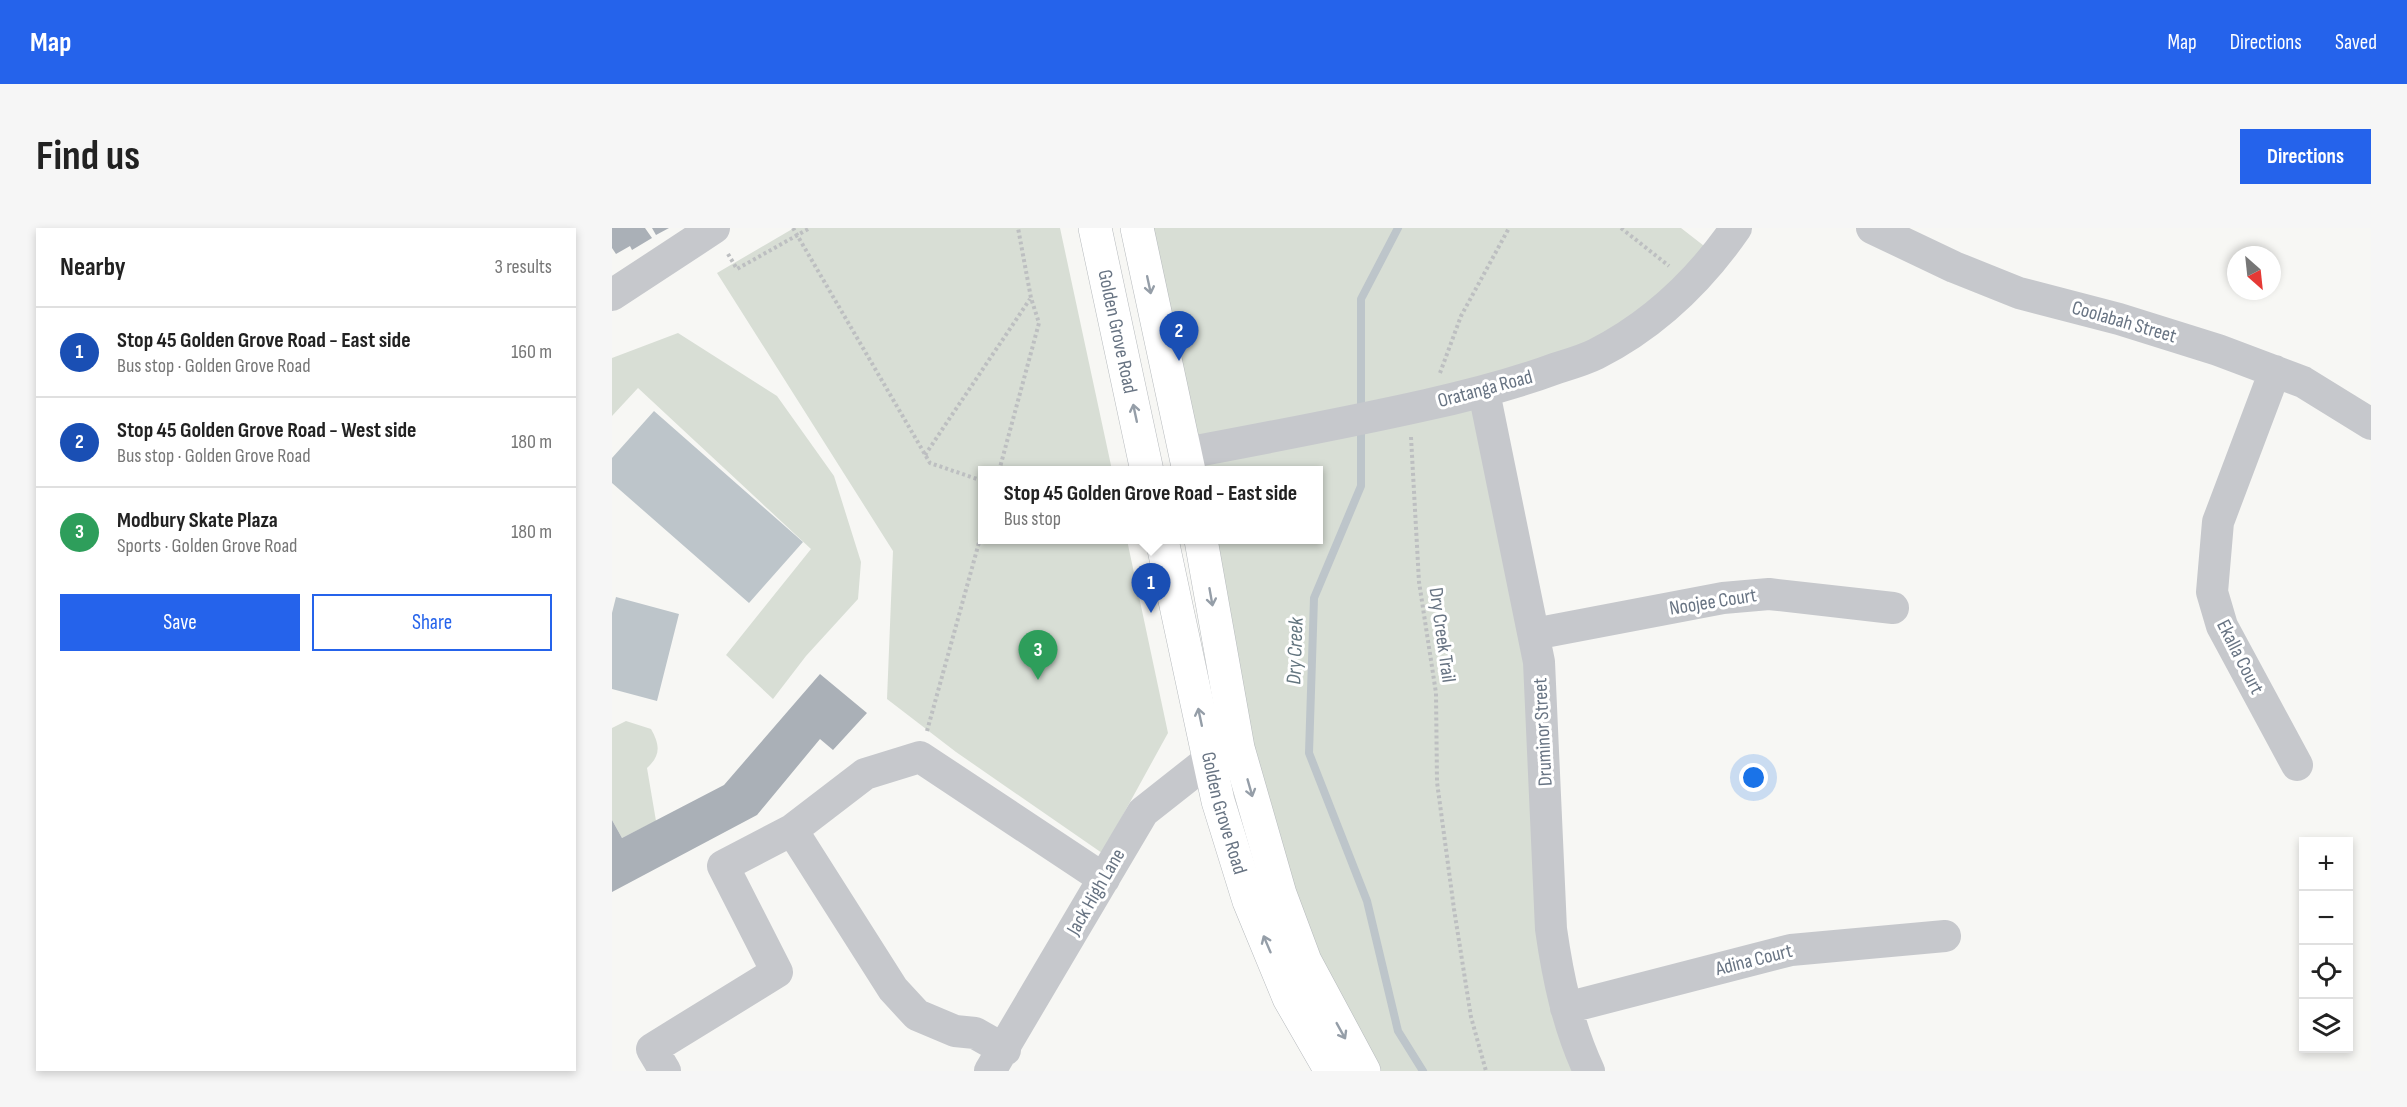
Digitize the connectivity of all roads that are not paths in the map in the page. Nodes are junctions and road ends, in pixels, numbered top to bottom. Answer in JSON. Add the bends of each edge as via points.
{"nodes":[{"id":1,"x":713,"y":228,"type":"edge"},
{"id":2,"x":1095,"y":228,"type":"edge"},
{"id":3,"x":1137,"y":228,"type":"edge"},
{"id":4,"x":1736,"y":228,"type":"edge"},
{"id":5,"x":1872,"y":228,"type":"edge"},
{"id":6,"x":612,"y":295,"type":"edge"},
{"id":7,"x":2275,"y":371,"type":"junction"},
{"id":8,"x":1484,"y":392,"type":"junction"},
{"id":9,"x":2371,"y":424,"type":"edge"},
{"id":10,"x":1187,"y":462,"type":"edge"},
{"id":11,"x":1146,"y":466,"type":"edge"},
{"id":12,"x":1163,"y":544,"type":"edge"},
{"id":13,"x":1201,"y":544,"type":"edge"},
{"id":14,"x":1893,"y":608,"type":"dead end"},
{"id":15,"x":1534,"y":634,"type":"junction"},
{"id":16,"x":1224,"y":754,"type":"junction"},
{"id":17,"x":2297,"y":765,"type":"dead end"},
{"id":18,"x":792,"y":830,"type":"junction"},
{"id":19,"x":1104,"y":879,"type":"junction"},
{"id":20,"x":1945,"y":936,"type":"dead end"},
{"id":21,"x":1304,"y":994,"type":"junction"},
{"id":22,"x":1566,"y":1008,"type":"junction"},
{"id":23,"x":998,"y":1060,"type":"edge"},
{"id":24,"x":665,"y":1071,"type":"edge"},
{"id":25,"x":1331,"y":1071,"type":"edge"},
{"id":26,"x":1364,"y":1071,"type":"edge"},
{"id":27,"x":1589,"y":1071,"type":"edge"}],
"edges":[{"from":1,"to":6,"type":"street"},
{"from":11,"to":2,"type":"main road","name":"Golden Grove Road","one_way":true},
{"from":3,"to":10,"type":"main road","name":"Golden Grove Road","one_way":true},
{"from":4,"to":8,"type":"street","name":"Oratanga Road","via":[[1691,284],[1634,332],[1594,355]]},
{"from":5,"to":7,"type":"street","name":"Coolabah Street","via":[[2019,293],[2207,346]]},
{"from":7,"to":9,"type":"street","name":"Coolabah Street","via":[[2304,382]]},
{"from":7,"to":17,"type":"street","name":"Ekalla Court","via":[[2218,522],[2212,591],[2222,626]]},
{"from":8,"to":10,"type":"street","name":"Oratanga Road"},
{"from":8,"to":15,"type":"street","name":"Druminor Street"},
{"from":10,"to":11,"type":"main road"},
{"from":16,"to":12,"type":"main road","name":"Golden Grove Road","one_way":true},
{"from":13,"to":16,"type":"main road","name":"Golden Grove Road","one_way":true},
{"from":14,"to":15,"type":"street","name":"Noojee Court","via":[[1769,594],[1723,598]]},
{"from":15,"to":22,"type":"street","name":"Druminor Street","via":[[1541,680],[1551,929]]},
{"from":16,"to":19,"type":"street","name":"Jack High Lane","via":[[1143,812]]},
{"from":16,"to":21,"type":"main road","name":"Golden Grove Road","via":[[1305,961]]},
{"from":18,"to":19,"type":"street","via":[[865,774],[920,757]]},
{"from":18,"to":23,"type":"street","via":[[893,989],[917,1014],[955,1030],[975,1033]]},
{"from":18,"to":24,"type":"street","via":[[723,866],[777,972],[652,1049]]},
{"from":19,"to":23,"type":"street","name":"Jack High Lane"},
{"from":20,"to":22,"type":"street","name":"Adina Court","via":[[1791,950]]},
{"from":21,"to":25,"type":"main road","name":"Golden Grove Road"},
{"from":21,"to":26,"type":"main road","name":"Golden Grove Road","one_way":true},
{"from":22,"to":27,"type":"street","name":"Druminor Street"}]}
